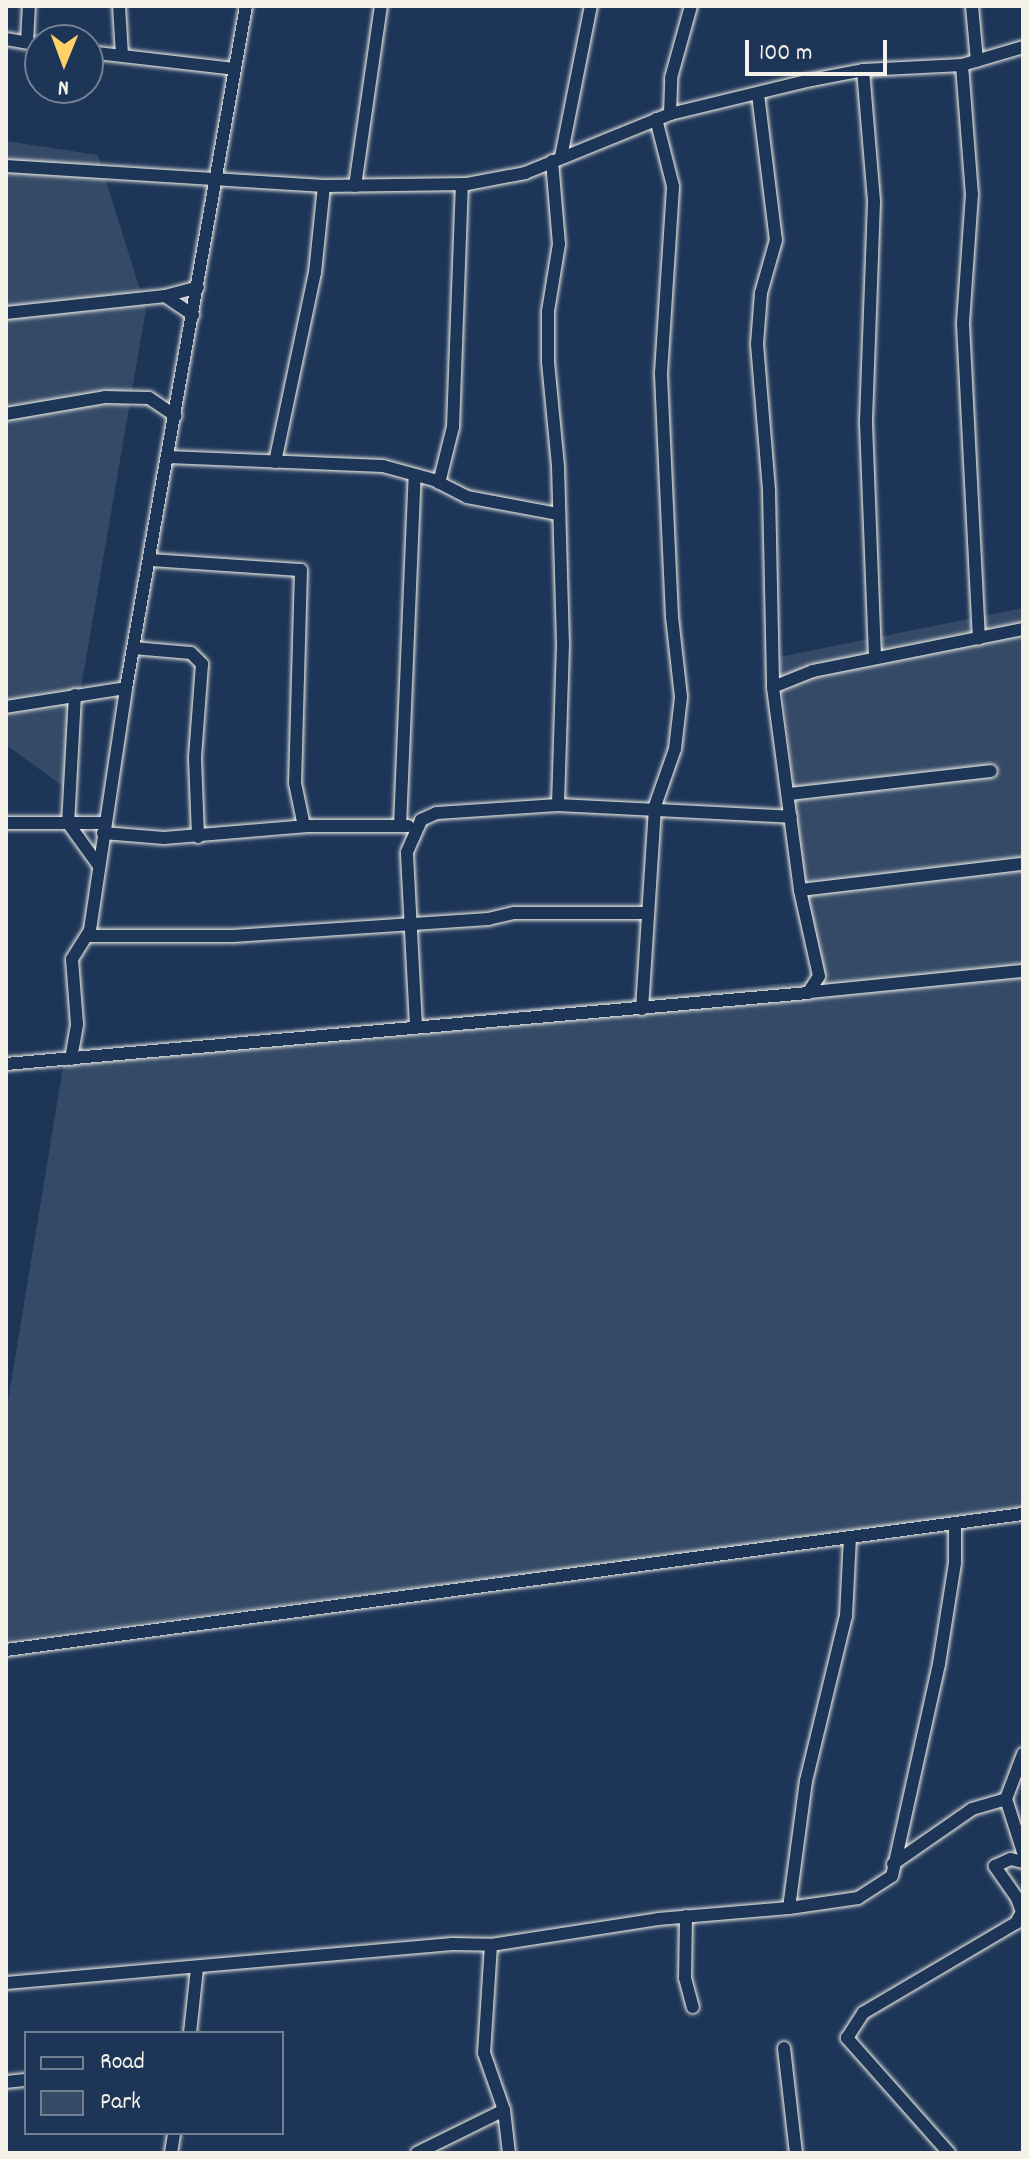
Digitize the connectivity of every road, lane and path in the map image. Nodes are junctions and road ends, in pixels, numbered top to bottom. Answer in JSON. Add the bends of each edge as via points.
{"nodes":[{"id":1,"x":119,"y":6,"type":"edge"},
{"id":2,"x":246,"y":6,"type":"edge"},
{"id":3,"x":381,"y":6,"type":"edge"},
{"id":4,"x":591,"y":6,"type":"edge"},
{"id":5,"x":691,"y":6,"type":"edge"},
{"id":6,"x":972,"y":6,"type":"edge"},
{"id":7,"x":1023,"y":47,"type":"edge"},
{"id":8,"x":104,"y":53,"type":"edge"},
{"id":9,"x":122,"y":55,"type":"junction"},
{"id":10,"x":977,"y":61,"type":"junction"},
{"id":11,"x":962,"y":65,"type":"junction"},
{"id":12,"x":234,"y":69,"type":"junction"},
{"id":13,"x":863,"y":70,"type":"junction"},
{"id":14,"x":758,"y":94,"type":"junction"},
{"id":15,"x":670,"y":114,"type":"junction"},
{"id":16,"x":656,"y":119,"type":"junction"},
{"id":17,"x":556,"y":159,"type":"junction"},
{"id":18,"x":6,"y":166,"type":"edge"},
{"id":19,"x":216,"y":180,"type":"junction"},
{"id":20,"x":462,"y":184,"type":"junction"},
{"id":21,"x":324,"y":186,"type":"junction"},
{"id":22,"x":355,"y":186,"type":"junction"},
{"id":23,"x":198,"y":287,"type":"junction"},
{"id":24,"x":165,"y":296,"type":"junction"},
{"id":25,"x":6,"y":313,"type":"edge"},
{"id":26,"x":193,"y":315,"type":"junction"},
{"id":27,"x":6,"y":414,"type":"edge"},
{"id":28,"x":176,"y":416,"type":"junction"},
{"id":29,"x":168,"y":457,"type":"junction"},
{"id":30,"x":275,"y":462,"type":"junction"},
{"id":31,"x":415,"y":475,"type":"junction"},
{"id":32,"x":439,"y":483,"type":"junction"},
{"id":33,"x":558,"y":514,"type":"junction"},
{"id":34,"x":149,"y":560,"type":"junction"},
{"id":35,"x":1023,"y":629,"type":"edge"},
{"id":36,"x":979,"y":639,"type":"junction"},
{"id":37,"x":133,"y":648,"type":"junction"},
{"id":38,"x":875,"y":658,"type":"junction"},
{"id":39,"x":773,"y":687,"type":"junction"},
{"id":40,"x":126,"y":688,"type":"junction"},
{"id":41,"x":75,"y":695,"type":"junction"},
{"id":42,"x":6,"y":707,"type":"edge"},
{"id":43,"x":991,"y":771,"type":"dead end"},
{"id":44,"x":789,"y":794,"type":"junction"},
{"id":45,"x":558,"y":805,"type":"junction"},
{"id":46,"x":655,"y":806,"type":"junction"},
{"id":47,"x":791,"y":817,"type":"junction"},
{"id":48,"x":6,"y":823,"type":"edge"},
{"id":49,"x":68,"y":823,"type":"junction"},
{"id":50,"x":304,"y":826,"type":"junction"},
{"id":51,"x":400,"y":826,"type":"junction"},
{"id":52,"x":415,"y":827,"type":"junction"},
{"id":53,"x":104,"y":828,"type":"junction"},
{"id":54,"x":198,"y":837,"type":"junction"},
{"id":55,"x":1023,"y":864,"type":"edge"},
{"id":56,"x":99,"y":866,"type":"junction"},
{"id":57,"x":800,"y":890,"type":"junction"},
{"id":58,"x":648,"y":913,"type":"junction"},
{"id":59,"x":409,"y":922,"type":"junction"},
{"id":60,"x":88,"y":936,"type":"junction"},
{"id":61,"x":1023,"y":971,"type":"edge"},
{"id":62,"x":811,"y":992,"type":"junction"},
{"id":63,"x":642,"y":1009,"type":"junction"},
{"id":64,"x":416,"y":1026,"type":"junction"},
{"id":65,"x":71,"y":1059,"type":"junction"},
{"id":66,"x":6,"y":1064,"type":"edge"},
{"id":67,"x":1023,"y":1514,"type":"edge"},
{"id":68,"x":955,"y":1523,"type":"junction"},
{"id":69,"x":850,"y":1538,"type":"junction"},
{"id":70,"x":6,"y":1650,"type":"edge"},
{"id":71,"x":1023,"y":1754,"type":"edge"},
{"id":72,"x":1006,"y":1799,"type":"junction"},
{"id":73,"x":1023,"y":1852,"type":"edge"},
{"id":74,"x":1023,"y":1862,"type":"edge"},
{"id":75,"x":895,"y":1869,"type":"junction"},
{"id":76,"x":789,"y":1908,"type":"junction"},
{"id":77,"x":686,"y":1916,"type":"junction"},
{"id":78,"x":491,"y":1945,"type":"junction"},
{"id":79,"x":197,"y":1969,"type":"junction"},
{"id":80,"x":6,"y":1983,"type":"edge"},
{"id":81,"x":693,"y":2007,"type":"dead end"},
{"id":82,"x":190,"y":2031,"type":"edge"},
{"id":83,"x":784,"y":2048,"type":"dead end"},
{"id":84,"x":504,"y":2110,"type":"junction"},
{"id":85,"x":417,"y":2153,"type":"edge"},
{"id":86,"x":509,"y":2153,"type":"edge"},
{"id":87,"x":796,"y":2153,"type":"edge"},
{"id":88,"x":949,"y":2153,"type":"edge"}],
"edges":[{"from":1,"to":9,"type":"street"},
{"from":2,"to":12,"type":"street"},
{"from":3,"to":22,"type":"street"},
{"from":4,"to":17,"type":"street"},
{"from":5,"to":15,"type":"street","via":[[671,78]]},
{"from":6,"to":10,"type":"street"},
{"from":7,"to":10,"type":"street"},
{"from":8,"to":9,"type":"street"},
{"from":9,"to":12,"type":"street"},
{"from":10,"to":11,"type":"street"},
{"from":11,"to":13,"type":"street"},
{"from":11,"to":36,"type":"street","via":[[972,194],[963,324]]},
{"from":12,"to":19,"type":"street"},
{"from":13,"to":14,"type":"street"},
{"from":13,"to":38,"type":"street","via":[[874,202],[866,391]]},
{"from":14,"to":15,"type":"street"},
{"from":14,"to":39,"type":"street","via":[[776,240],[761,293],[757,344],[769,491]]},
{"from":15,"to":16,"type":"street"},
{"from":16,"to":17,"type":"street"},
{"from":16,"to":46,"type":"street","via":[[673,186],[661,373],[672,617],[681,697],[675,749]]},
{"from":17,"to":20,"type":"street","via":[[525,173]]},
{"from":17,"to":33,"type":"street","via":[[559,244],[548,311],[548,362]]},
{"from":18,"to":19,"type":"street"},
{"from":19,"to":21,"type":"street"},
{"from":19,"to":23,"type":"street"},
{"from":20,"to":22,"type":"street"},
{"from":20,"to":32,"type":"street","via":[[453,427]]},
{"from":21,"to":22,"type":"street"},
{"from":21,"to":30,"type":"street","via":[[315,273]]},
{"from":23,"to":24,"type":"street"},
{"from":23,"to":26,"type":"street"},
{"from":24,"to":25,"type":"street"},
{"from":24,"to":26,"type":"street"},
{"from":26,"to":28,"type":"street"},
{"from":27,"to":28,"type":"street","via":[[105,397],[149,398]]},
{"from":28,"to":29,"type":"street"},
{"from":29,"to":30,"type":"street"},
{"from":29,"to":34,"type":"street"},
{"from":30,"to":31,"type":"street","via":[[360,464]]},
{"from":31,"to":32,"type":"street"},
{"from":31,"to":51,"type":"street"},
{"from":32,"to":33,"type":"street","via":[[467,497]]},
{"from":33,"to":45,"type":"street","via":[[563,645]]},
{"from":34,"to":37,"type":"street"},
{"from":34,"to":50,"type":"street","via":[[301,570],[295,783]]},
{"from":35,"to":36,"type":"street"},
{"from":36,"to":38,"type":"street"},
{"from":37,"to":40,"type":"street"},
{"from":37,"to":54,"type":"street","via":[[191,653],[202,664],[195,758]]},
{"from":38,"to":39,"type":"street","via":[[813,671]]},
{"from":39,"to":44,"type":"street"},
{"from":40,"to":41,"type":"street"},
{"from":40,"to":53,"type":"street"},
{"from":41,"to":42,"type":"street"},
{"from":41,"to":49,"type":"street"},
{"from":43,"to":44,"type":"street"},
{"from":44,"to":47,"type":"street"},
{"from":45,"to":46,"type":"street"},
{"from":45,"to":52,"type":"street","via":[[437,813]]},
{"from":46,"to":47,"type":"street"},
{"from":46,"to":58,"type":"street"},
{"from":47,"to":57,"type":"street"},
{"from":48,"to":49,"type":"street"},
{"from":49,"to":53,"type":"street"},
{"from":49,"to":56,"type":"street"},
{"from":50,"to":51,"type":"street"},
{"from":50,"to":54,"type":"street"},
{"from":51,"to":52,"type":"street"},
{"from":52,"to":59,"type":"street","via":[[407,852]]},
{"from":53,"to":54,"type":"street"},
{"from":53,"to":56,"type":"street"},
{"from":55,"to":57,"type":"street"},
{"from":56,"to":60,"type":"street"},
{"from":57,"to":62,"type":"street","via":[[819,976]]},
{"from":58,"to":59,"type":"street","via":[[514,913]]},
{"from":58,"to":63,"type":"street"},
{"from":59,"to":60,"type":"street","via":[[233,936]]},
{"from":59,"to":64,"type":"street"},
{"from":60,"to":65,"type":"street","via":[[71,966],[77,1024]]},
{"from":61,"to":62,"type":"street"},
{"from":62,"to":63,"type":"street"},
{"from":63,"to":64,"type":"street"},
{"from":64,"to":65,"type":"street"},
{"from":65,"to":66,"type":"street"},
{"from":67,"to":68,"type":"street"},
{"from":68,"to":69,"type":"street"},
{"from":68,"to":75,"type":"street","via":[[956,1555],[939,1664]]},
{"from":69,"to":70,"type":"street"},
{"from":69,"to":76,"type":"street","via":[[846,1616],[806,1781]]},
{"from":71,"to":72,"type":"street"},
{"from":72,"to":73,"type":"street"},
{"from":72,"to":75,"type":"street","via":[[972,1809]]},
{"from":74,"to":88,"type":"street","via":[[1011,1859],[995,1866],[1017,1898],[1022,1912],[1016,1923],[863,2013],[847,2038]]},
{"from":75,"to":76,"type":"street","via":[[858,1898]]},
{"from":76,"to":77,"type":"street"},
{"from":77,"to":78,"type":"street"},
{"from":77,"to":81,"type":"street","via":[[685,1978]]},
{"from":78,"to":79,"type":"street","via":[[452,1944]]},
{"from":78,"to":84,"type":"street","via":[[484,2053]]},
{"from":79,"to":80,"type":"street"},
{"from":79,"to":82,"type":"street"},
{"from":83,"to":87,"type":"street"},
{"from":84,"to":85,"type":"street"},
{"from":84,"to":86,"type":"street"}]}
